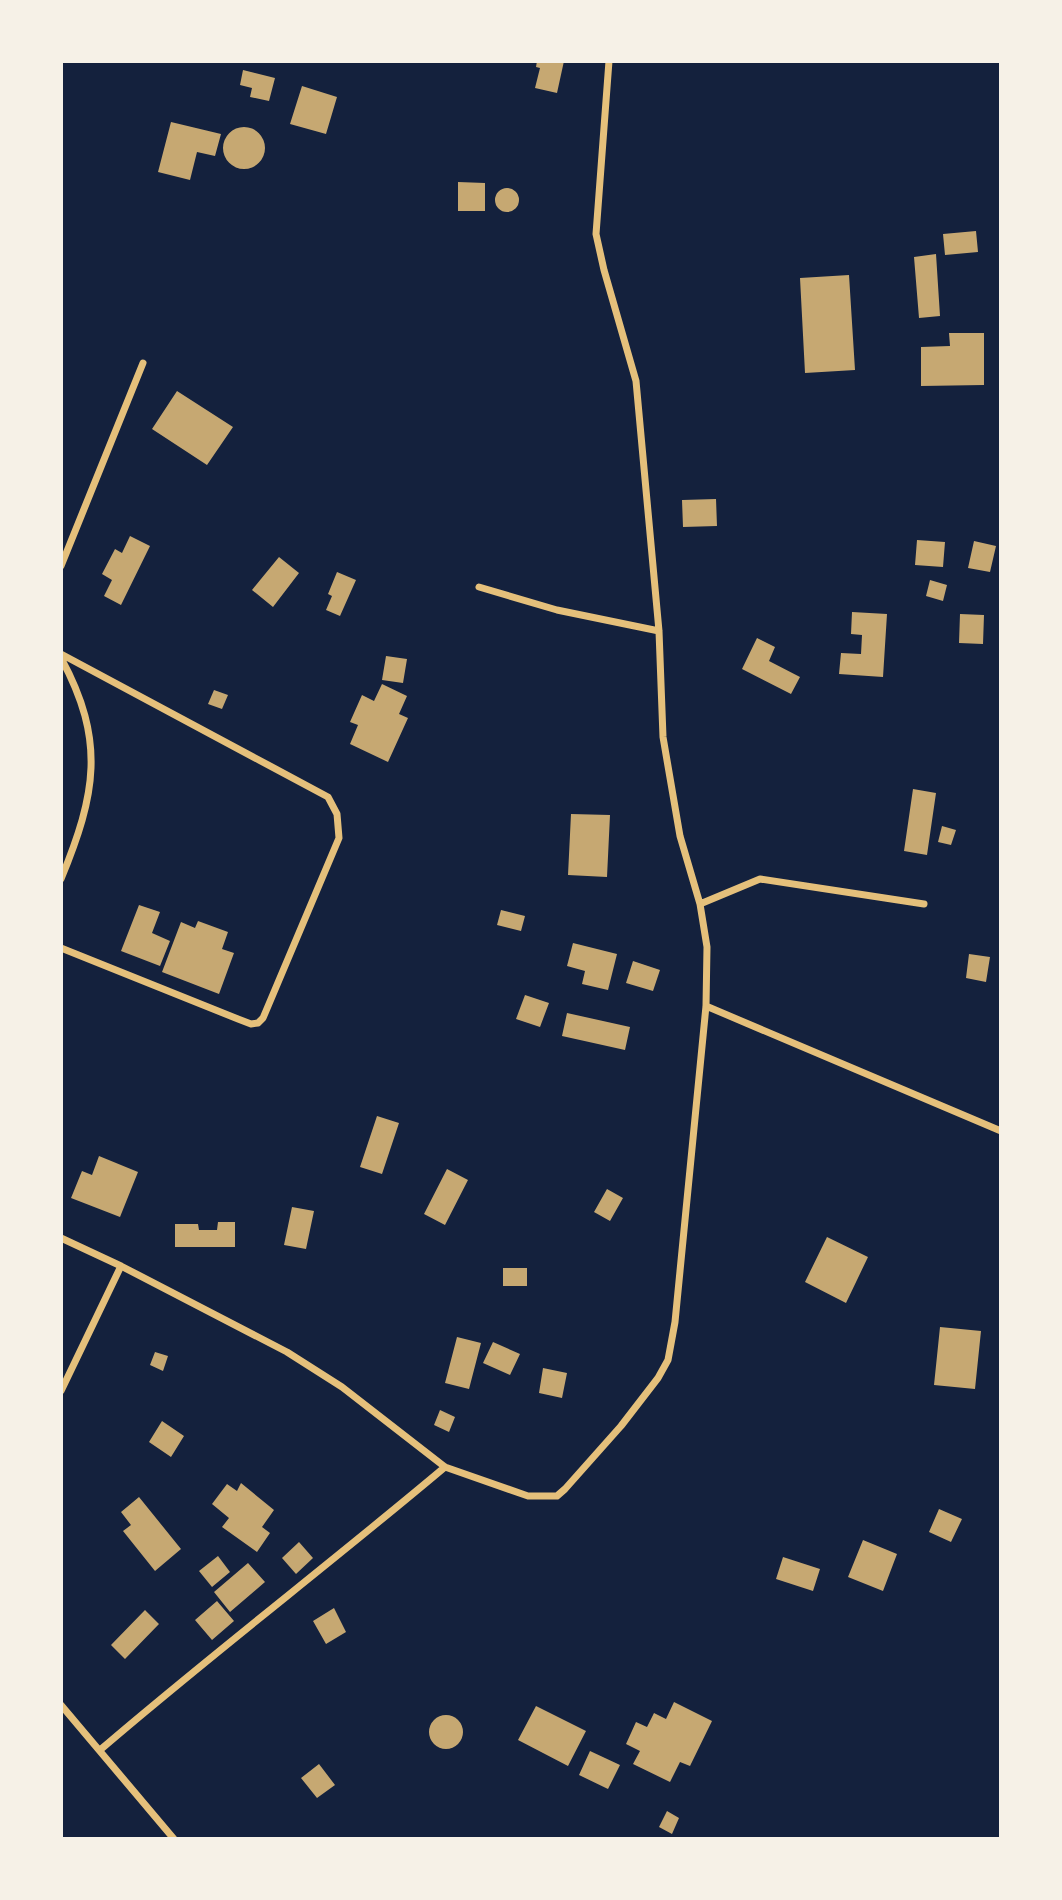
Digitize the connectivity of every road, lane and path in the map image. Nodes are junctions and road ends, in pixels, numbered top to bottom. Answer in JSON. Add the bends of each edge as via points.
{"nodes":[{"id":1,"x":609,"y":61,"type":"edge"},
{"id":2,"x":143,"y":363,"type":"dead end"},
{"id":3,"x":61,"y":566,"type":"edge"},
{"id":4,"x":479,"y":587,"type":"dead end"},
{"id":5,"x":659,"y":631,"type":"junction"},
{"id":6,"x":61,"y":656,"type":"edge"},
{"id":7,"x":61,"y":879,"type":"edge"},
{"id":8,"x":700,"y":904,"type":"junction"},
{"id":9,"x":924,"y":904,"type":"dead end"},
{"id":10,"x":61,"y":948,"type":"edge"},
{"id":11,"x":706,"y":1006,"type":"junction"},
{"id":12,"x":1001,"y":1131,"type":"edge"},
{"id":13,"x":61,"y":1238,"type":"edge"},
{"id":14,"x":121,"y":1266,"type":"junction"},
{"id":15,"x":61,"y":1391,"type":"edge"},
{"id":16,"x":444,"y":1467,"type":"junction"},
{"id":17,"x":61,"y":1705,"type":"edge"},
{"id":18,"x":100,"y":1750,"type":"junction"},
{"id":19,"x":174,"y":1839,"type":"edge"}],
"edges":[{"from":1,"to":5,"type":"street","via":[[596,234],[636,381]]},
{"from":2,"to":3,"type":"street"},
{"from":4,"to":5,"type":"street","via":[[556,610]]},
{"from":5,"to":8,"type":"street","via":[[663,737],[680,836]]},
{"from":6,"to":7,"type":"street","via":[[87,716],[91,760],[90,797]]},
{"from":6,"to":10,"type":"street","via":[[328,797],[337,814],[339,838],[258,1023]]},
{"from":8,"to":9,"type":"street","via":[[760,878]]},
{"from":8,"to":11,"type":"street","via":[[707,947]]},
{"from":11,"to":12,"type":"street"},
{"from":11,"to":16,"type":"street","via":[[675,1322],[668,1360],[658,1378],[557,1496],[528,1496]]},
{"from":13,"to":14,"type":"street"},
{"from":14,"to":15,"type":"street"},
{"from":14,"to":16,"type":"street","via":[[298,1359],[342,1387]]},
{"from":16,"to":18,"type":"street"},
{"from":17,"to":18,"type":"street"},
{"from":18,"to":19,"type":"street"}]}
